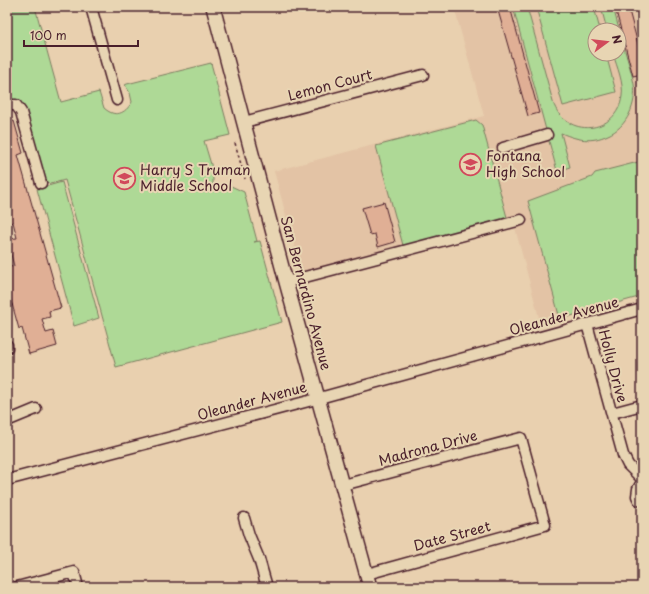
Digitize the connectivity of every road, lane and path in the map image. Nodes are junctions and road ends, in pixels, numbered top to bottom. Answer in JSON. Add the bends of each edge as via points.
{"nodes":[{"id":1,"x":91,"y":7,"type":"edge"},
{"id":2,"x":213,"y":7,"type":"edge"},
{"id":3,"x":423,"y":75,"type":"dead end"},
{"id":4,"x":117,"y":100,"type":"dead end"},
{"id":5,"x":7,"y":105,"type":"edge"},
{"id":6,"x":244,"y":122,"type":"junction"},
{"id":7,"x":547,"y":135,"type":"dead end"},
{"id":8,"x":235,"y":143,"type":"dead end"},
{"id":9,"x":503,"y":148,"type":"dead end"},
{"id":10,"x":245,"y":179,"type":"dead end"},
{"id":11,"x":41,"y":183,"type":"dead end"},
{"id":12,"x":521,"y":220,"type":"dead end"},
{"id":13,"x":286,"y":282,"type":"junction"},
{"id":14,"x":642,"y":309,"type":"edge"},
{"id":15,"x":587,"y":324,"type":"junction"},
{"id":16,"x":318,"y":398,"type":"junction"},
{"id":17,"x":642,"y":405,"type":"edge"},
{"id":18,"x":36,"y":408,"type":"dead end"},
{"id":19,"x":612,"y":413,"type":"junction"},
{"id":20,"x":7,"y":421,"type":"edge"},
{"id":21,"x":642,"y":479,"type":"edge"},
{"id":22,"x":7,"y":480,"type":"edge"},
{"id":23,"x":642,"y":482,"type":"edge"},
{"id":24,"x":342,"y":485,"type":"junction"},
{"id":25,"x":642,"y":501,"type":"edge"},
{"id":26,"x":244,"y":518,"type":"dead end"},
{"id":27,"x":545,"y":525,"type":"joint"},
{"id":28,"x":367,"y":574,"type":"junction"},
{"id":29,"x":17,"y":587,"type":"edge"},
{"id":30,"x":78,"y":587,"type":"edge"},
{"id":31,"x":267,"y":587,"type":"edge"},
{"id":32,"x":370,"y":587,"type":"edge"}],
"edges":[{"from":1,"to":4,"type":"street"},
{"from":2,"to":6,"type":"main road","name":"San Bernardino Avenue"},
{"from":3,"to":6,"type":"street","name":"Lemon Court"},
{"from":5,"to":11,"type":"street","via":[[16,105],[21,112]]},
{"from":6,"to":13,"type":"main road","name":"San Bernardino Avenue"},
{"from":7,"to":9,"type":"street"},
{"from":8,"to":10,"type":"path"},
{"from":12,"to":13,"type":"street"},
{"from":13,"to":16,"type":"main road","name":"San Bernardino Avenue"},
{"from":14,"to":15,"type":"street","name":"Oleander Avenue"},
{"from":15,"to":16,"type":"street","name":"Oleander Avenue"},
{"from":15,"to":19,"type":"street","name":"Holly Drive"},
{"from":16,"to":22,"type":"street","name":"Oleander Avenue"},
{"from":16,"to":24,"type":"main road","name":"San Bernardino Avenue"},
{"from":17,"to":19,"type":"street"},
{"from":18,"to":20,"type":"street"},
{"from":19,"to":21,"type":"street","name":"Holly Drive","via":[[623,455],[628,465]]},
{"from":23,"to":25,"type":"street","via":[[636,496]]},
{"from":24,"to":27,"type":"street","name":"Madrona Drive","via":[[521,438]]},
{"from":24,"to":28,"type":"main road","name":"San Bernardino Avenue"},
{"from":26,"to":31,"type":"street"},
{"from":27,"to":28,"type":"street","name":"Date Street"},
{"from":28,"to":32,"type":"main road","name":"San Bernardino Avenue"},
{"from":29,"to":30,"type":"street","via":[[74,572]]}]}
